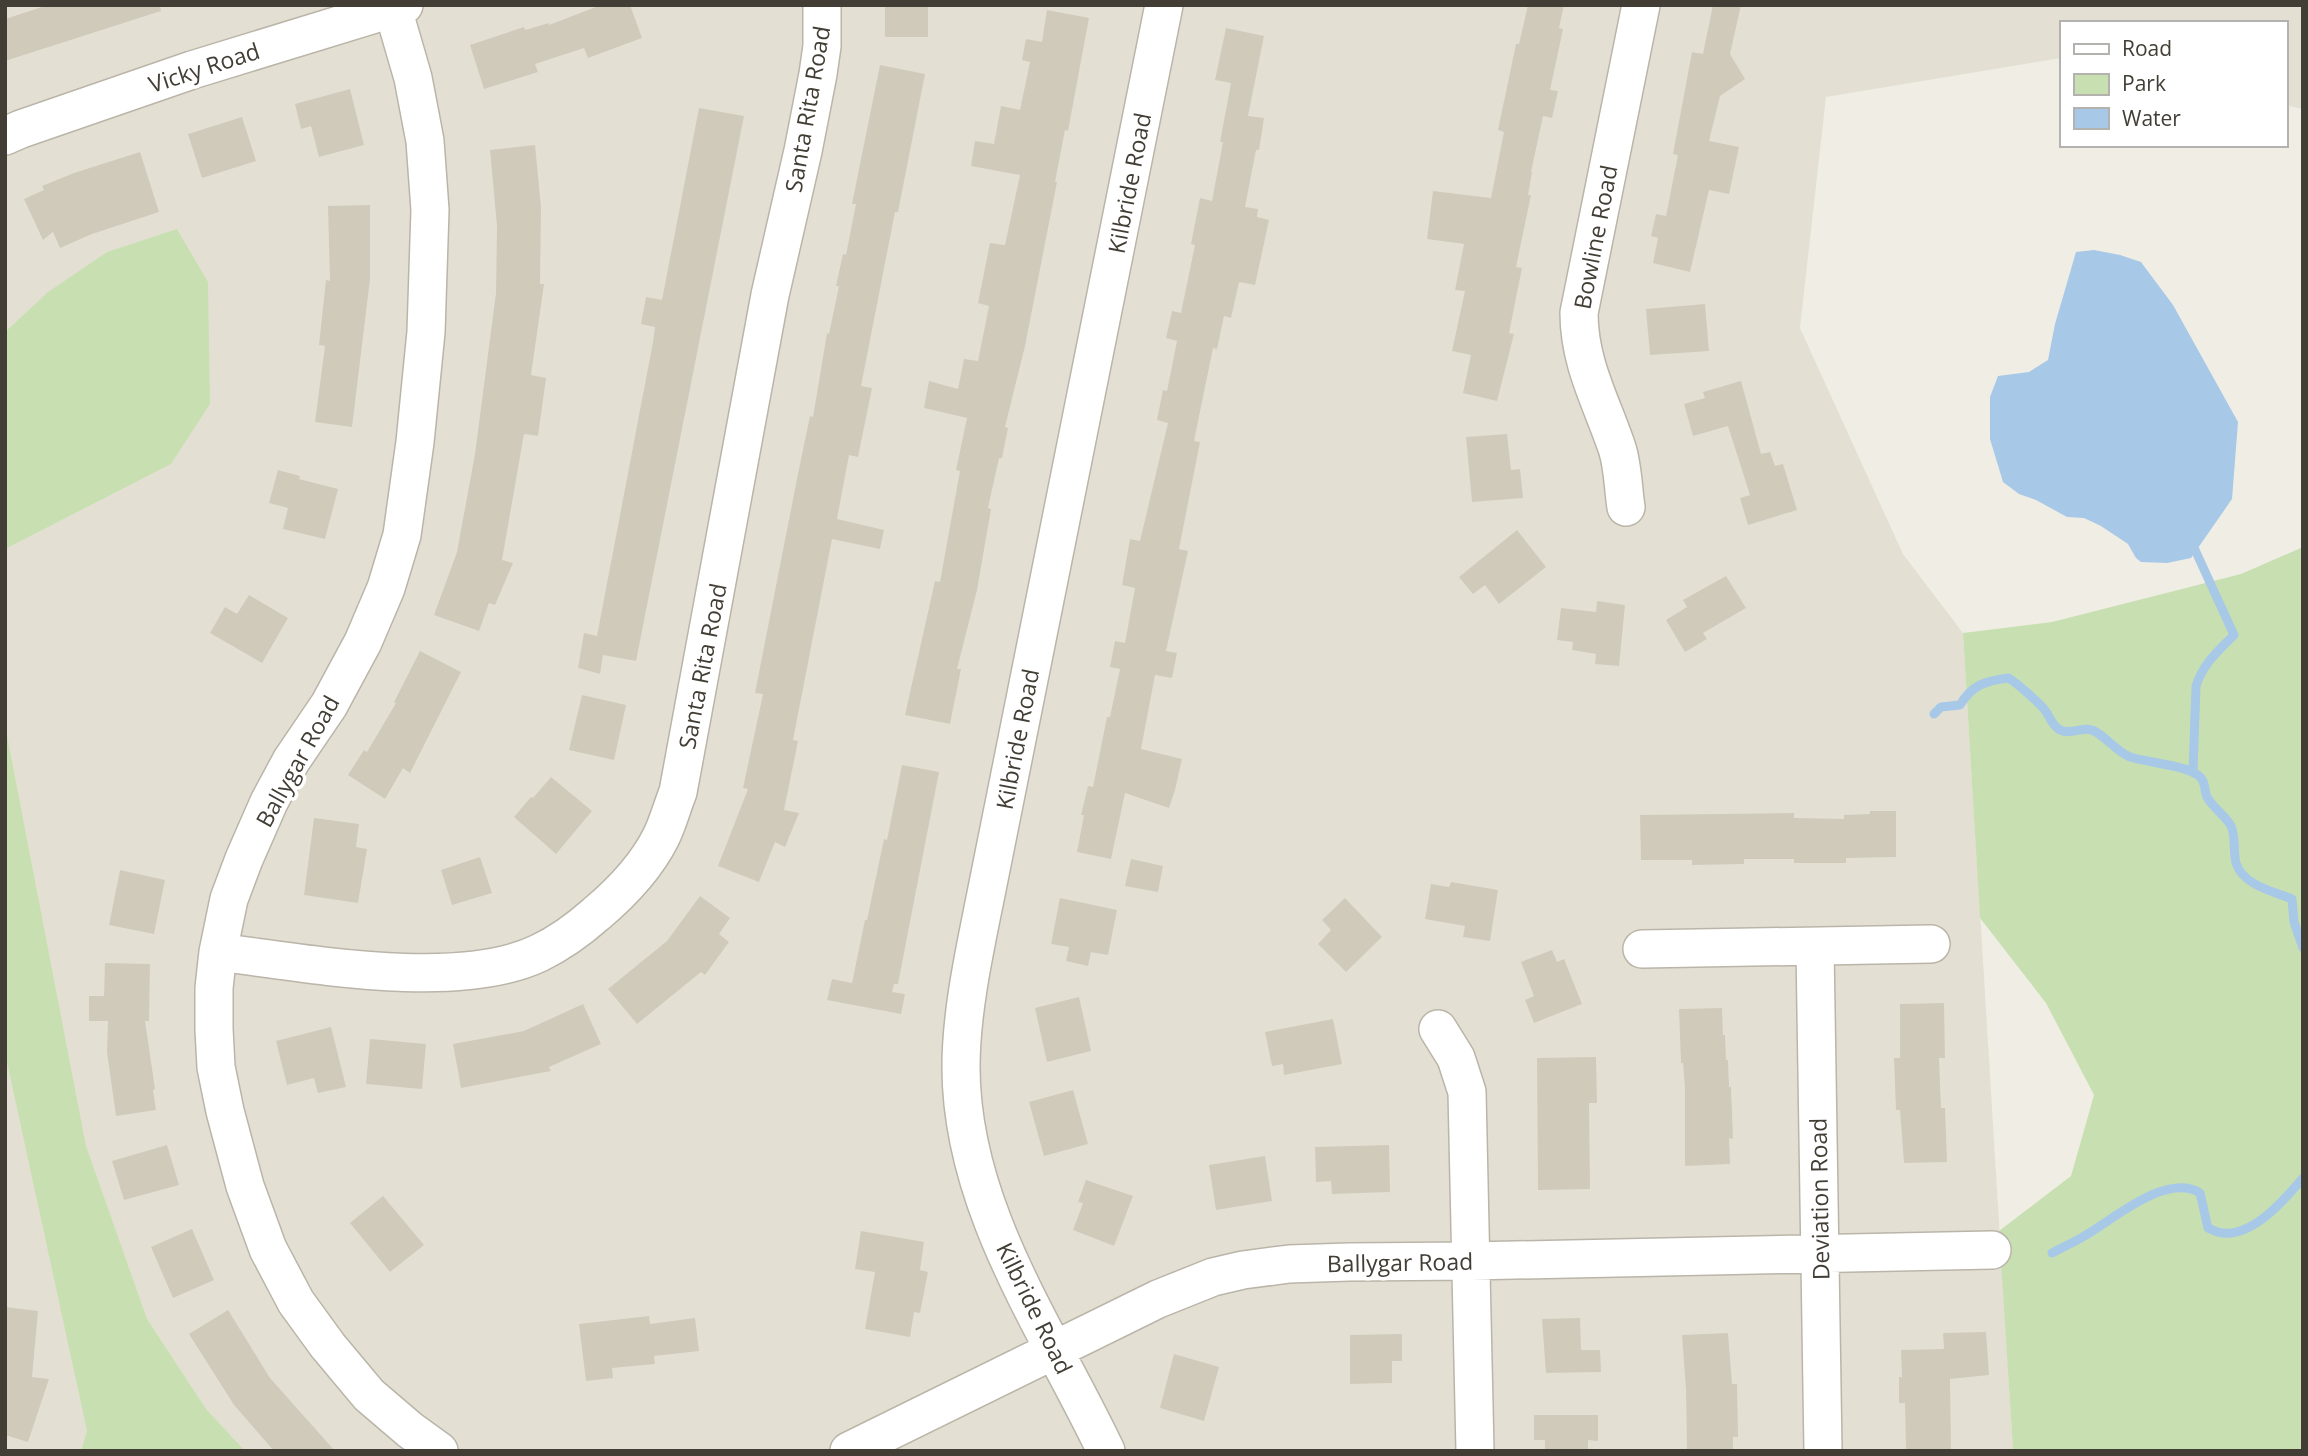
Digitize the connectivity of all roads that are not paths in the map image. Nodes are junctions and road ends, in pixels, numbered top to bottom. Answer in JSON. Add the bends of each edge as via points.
{"nodes":[{"id":1,"x":822,"y":5,"type":"edge"},
{"id":2,"x":1164,"y":5,"type":"edge"},
{"id":3,"x":1641,"y":5,"type":"edge"},
{"id":4,"x":398,"y":7,"type":"edge"},
{"id":5,"x":5,"y":136,"type":"edge"},
{"id":6,"x":1626,"y":507,"type":"dead end"},
{"id":7,"x":1931,"y":944,"type":"dead end"},
{"id":8,"x":1815,"y":947,"type":"junction"},
{"id":9,"x":1642,"y":949,"type":"dead end"},
{"id":10,"x":218,"y":952,"type":"junction"},
{"id":11,"x":1438,"y":1029,"type":"dead end"},
{"id":12,"x":1992,"y":1250,"type":"dead end"},
{"id":13,"x":1820,"y":1254,"type":"junction"},
{"id":14,"x":1471,"y":1261,"type":"junction"},
{"id":15,"x":1054,"y":1350,"type":"junction"},
{"id":16,"x":439,"y":1451,"type":"edge"},
{"id":17,"x":849,"y":1451,"type":"edge"},
{"id":18,"x":1106,"y":1451,"type":"edge"},
{"id":19,"x":1475,"y":1451,"type":"edge"},
{"id":20,"x":1823,"y":1451,"type":"edge"}],
"edges":[{"from":1,"to":10,"type":"street","name":"Santa Rita Road","via":[[818,74],[770,296],[678,792],[660,838],[612,901],[576,932],[537,954],[494,967],[385,971]]},
{"from":2,"to":15,"type":"street","name":"Kilbride Road","via":[[988,881],[971,971],[961,1067],[974,1164],[991,1219]]},
{"from":3,"to":6,"type":"street","name":"Bowline Road","via":[[1579,313],[1585,365],[1618,451]]},
{"from":4,"to":5,"type":"street","name":"Vicky Road","via":[[192,70]]},
{"from":4,"to":10,"type":"street","name":"Ballygar Road","via":[[425,141],[430,210],[426,332],[402,535],[363,642],[269,802],[229,899]]},
{"from":7,"to":8,"type":"street"},
{"from":8,"to":9,"type":"street"},
{"from":8,"to":13,"type":"street","name":"Deviation Road"},
{"from":10,"to":16,"type":"street","name":"Ballygar Road","via":[[216,1067],[245,1186],[268,1249],[296,1302],[369,1395]]},
{"from":11,"to":14,"type":"street","via":[[1456,1058],[1467,1092]]},
{"from":12,"to":13,"type":"street","name":"Ballygar Road"},
{"from":13,"to":14,"type":"street","name":"Ballygar Road"},
{"from":13,"to":20,"type":"street","name":"Deviation Road"},
{"from":14,"to":15,"type":"street","name":"Ballygar Road","via":[[1289,1264],[1243,1270],[1158,1299]]},
{"from":14,"to":19,"type":"street"},
{"from":15,"to":17,"type":"street","name":"Ballygar Road"},
{"from":15,"to":18,"type":"street","name":"Kilbride Road"}]}
